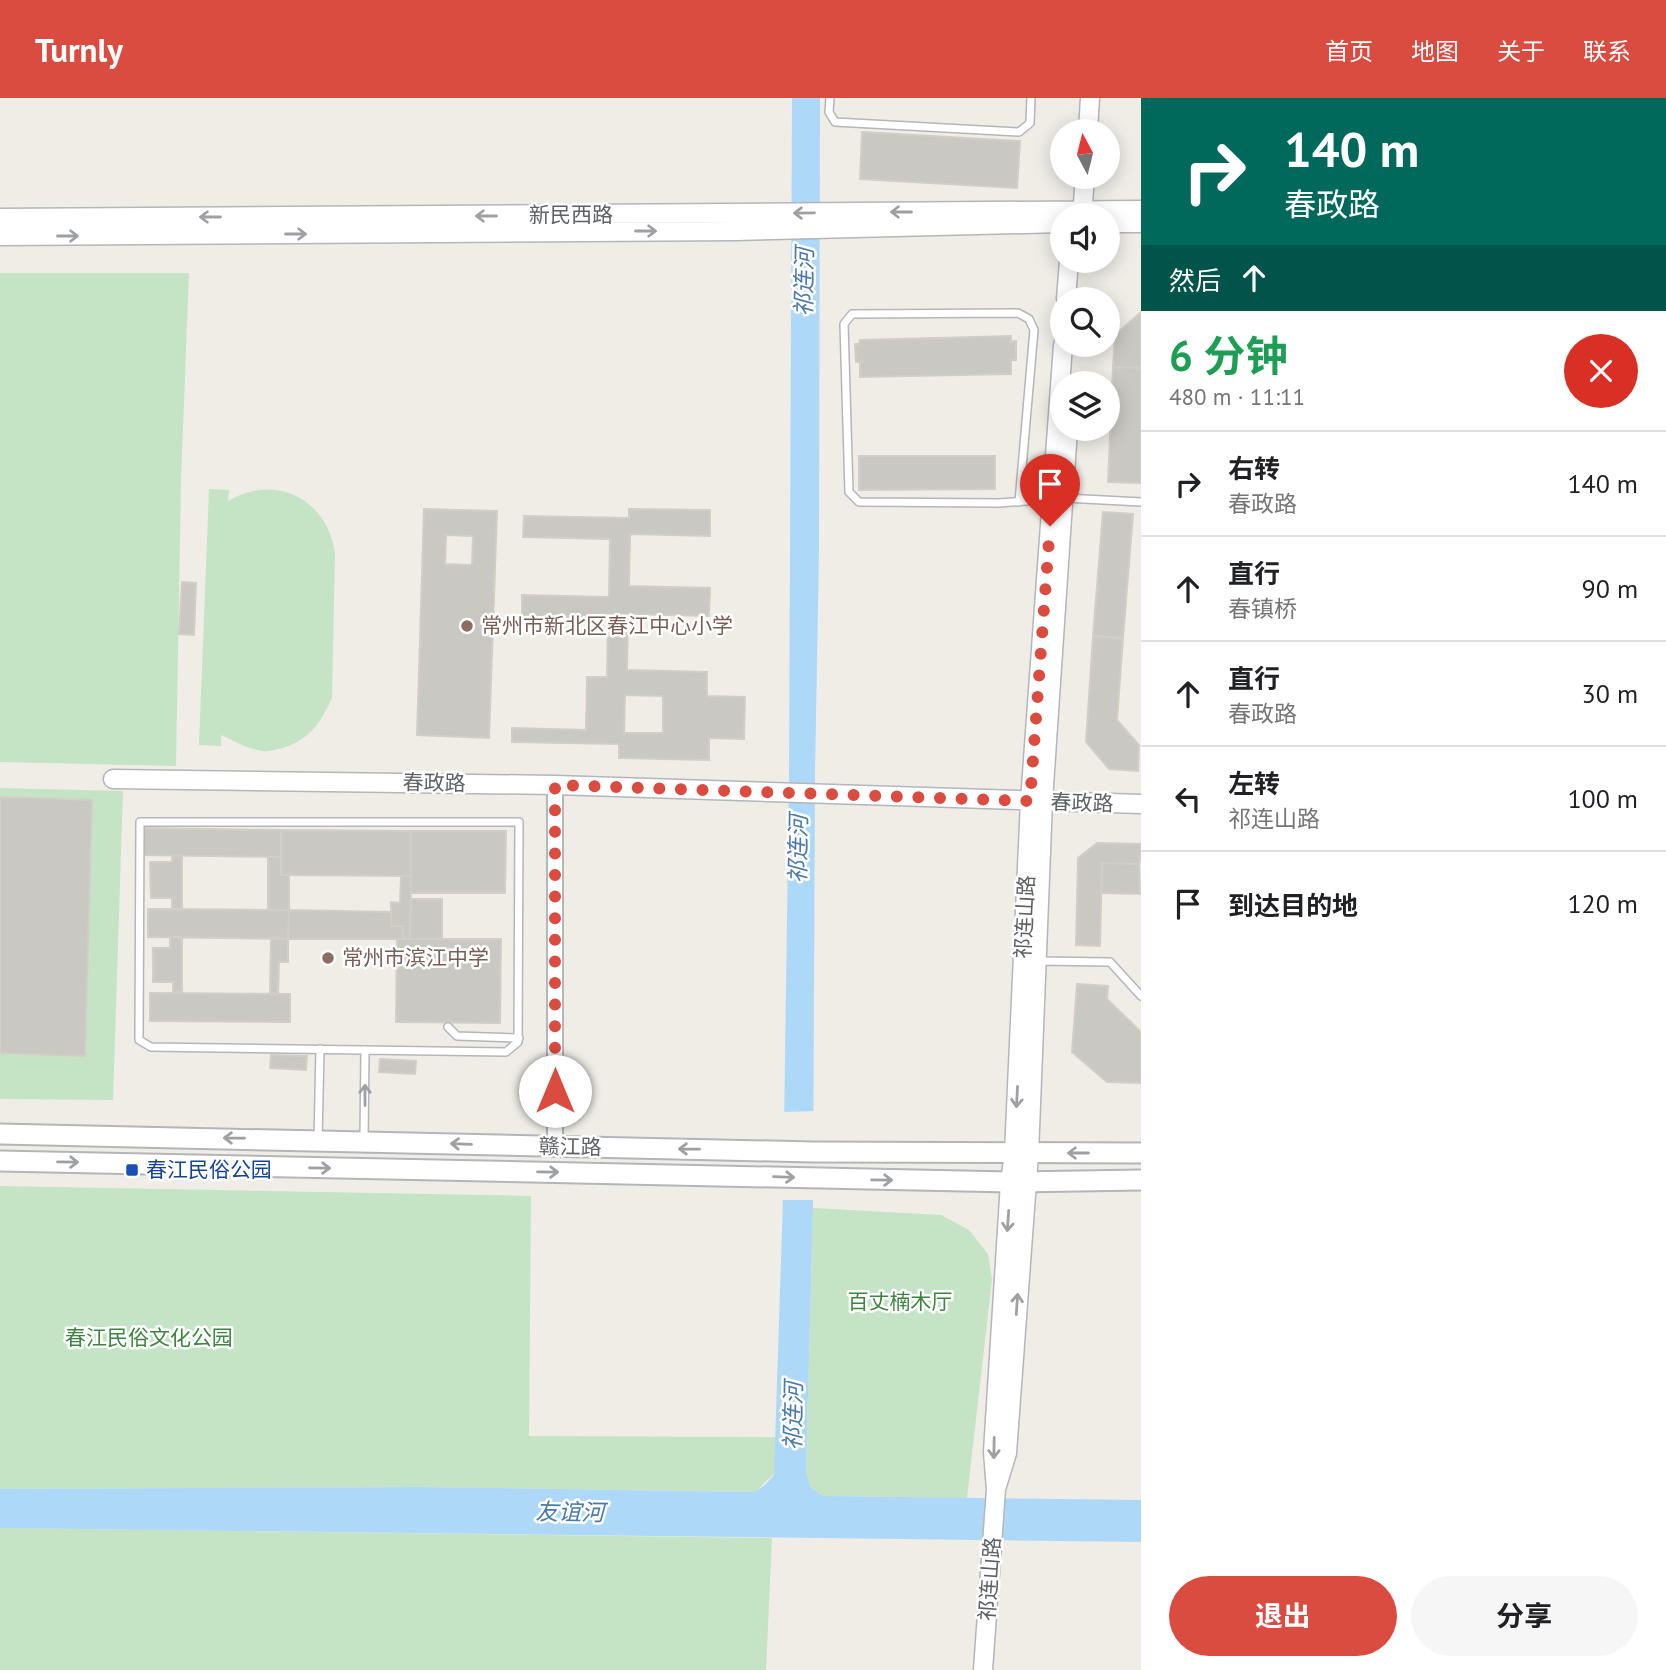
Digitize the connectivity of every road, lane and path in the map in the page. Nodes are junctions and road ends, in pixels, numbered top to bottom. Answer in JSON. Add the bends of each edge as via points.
{"nodes":[{"id":1,"x":830,"y":98,"type":"edge"},
{"id":2,"x":1031,"y":98,"type":"edge"},
{"id":3,"x":1080,"y":98,"type":"edge"},
{"id":4,"x":1090,"y":98,"type":"edge"},
{"id":5,"x":1079,"y":119,"type":"edge"},
{"id":6,"x":1089,"y":119,"type":"edge"},
{"id":7,"x":1141,"y":210,"type":"edge"},
{"id":8,"x":1120,"y":212,"type":"edge"},
{"id":9,"x":1050,"y":216,"type":"edge"},
{"id":10,"x":0,"y":218,"type":"edge"},
{"id":11,"x":775,"y":222,"type":"junction"},
{"id":12,"x":1120,"y":223,"type":"edge"},
{"id":13,"x":1141,"y":223,"type":"edge"},
{"id":14,"x":0,"y":236,"type":"edge"},
{"id":15,"x":1063,"y":357,"type":"edge"},
{"id":16,"x":1066,"y":441,"type":"edge"},
{"id":17,"x":1057,"y":498,"type":"junction"},
{"id":18,"x":1019,"y":502,"type":"junction"},
{"id":19,"x":1141,"y":502,"type":"edge"},
{"id":20,"x":113,"y":779,"type":"dead end"},
{"id":21,"x":555,"y":785,"type":"junction"},
{"id":22,"x":1036,"y":801,"type":"junction"},
{"id":23,"x":1141,"y":804,"type":"edge"},
{"id":24,"x":1036,"y":961,"type":"junction"},
{"id":25,"x":1141,"y":996,"type":"edge"},
{"id":26,"x":448,"y":1027,"type":"dead end"},
{"id":27,"x":519,"y":1038,"type":"junction"},
{"id":28,"x":320,"y":1049,"type":"junction"},
{"id":29,"x":365,"y":1050,"type":"junction"},
{"id":30,"x":0,"y":1134,"type":"edge"},
{"id":31,"x":318,"y":1140,"type":"junction"},
{"id":32,"x":365,"y":1141,"type":"junction"},
{"id":33,"x":555,"y":1147,"type":"junction"},
{"id":34,"x":1021,"y":1153,"type":"junction"},
{"id":35,"x":1141,"y":1153,"type":"edge"},
{"id":36,"x":0,"y":1161,"type":"edge"},
{"id":37,"x":1141,"y":1180,"type":"edge"},
{"id":38,"x":1018,"y":1182,"type":"junction"},
{"id":39,"x":983,"y":1670,"type":"edge"}],
"edges":[{"from":1,"to":2,"type":"lane","via":[[829,112],[835,122],[1019,132],[1030,123]]},
{"from":3,"to":5,"type":"street"},
{"from":4,"to":6,"type":"street"},
{"from":7,"to":8,"type":"street","name":"新民西路"},
{"from":9,"to":11,"type":"street","name":"新民西路"},
{"from":11,"to":10,"type":"street","name":"新民西路","one_way":true},
{"from":14,"to":11,"type":"street","name":"新民西路","one_way":true},
{"from":12,"to":13,"type":"street"},
{"from":15,"to":17,"type":"street","name":"祁连山路"},
{"from":16,"to":17,"type":"street","name":"祁连山路"},
{"from":17,"to":18,"type":"lane"},
{"from":17,"to":19,"type":"lane"},
{"from":17,"to":22,"type":"street","name":"祁连山路"},
{"from":18,"to":18,"type":"lane","via":[[1034,330],[1029,319],[1018,313],[852,314],[844,324],[849,492],[859,502]]},
{"from":20,"to":21,"type":"street","name":"春政路"},
{"from":21,"to":22,"type":"street","name":"春政路"},
{"from":21,"to":33,"type":"street"},
{"from":22,"to":23,"type":"street","name":"春政路"},
{"from":22,"to":24,"type":"street","name":"祁连山路"},
{"from":22,"to":34,"type":"street","name":"祁连山路","one_way":true},
{"from":24,"to":25,"type":"lane","via":[[1110,962]]},
{"from":24,"to":34,"type":"street","name":"祁连山路"},
{"from":26,"to":27,"type":"lane","via":[[457,1036]]},
{"from":27,"to":28,"type":"lane","via":[[519,822],[140,822],[139,1040],[151,1047]]},
{"from":27,"to":29,"type":"lane","via":[[506,1052]]},
{"from":28,"to":29,"type":"lane"},
{"from":28,"to":31,"type":"lane"},
{"from":32,"to":29,"type":"lane","one_way":true},
{"from":31,"to":30,"type":"main road","name":"赣江路","one_way":true},
{"from":31,"to":32,"type":"main road","name":"赣江路"},
{"from":33,"to":32,"type":"main road","name":"赣江路","one_way":true},
{"from":34,"to":33,"type":"main road","name":"赣江路","one_way":true},
{"from":35,"to":34,"type":"main road","name":"赣江路","one_way":true},
{"from":34,"to":38,"type":"street","name":"祁连山路"},
{"from":36,"to":38,"type":"main road","name":"赣江路","one_way":true},
{"from":37,"to":38,"type":"main road","name":"赣江路"},
{"from":38,"to":39,"type":"street","name":"祁连山路","via":[[1007,1453],[996,1489]]}]}
